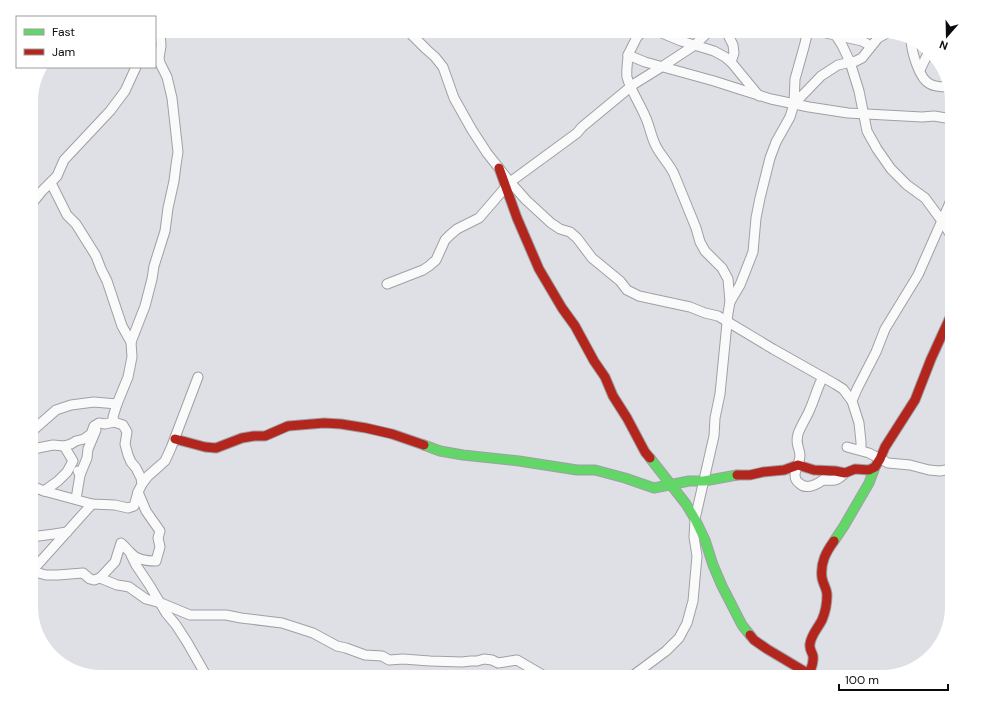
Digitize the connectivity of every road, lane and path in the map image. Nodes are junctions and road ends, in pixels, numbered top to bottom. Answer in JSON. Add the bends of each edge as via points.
{"nodes":[{"id":1,"x":160,"y":38,"type":"edge"},
{"id":2,"x":415,"y":38,"type":"edge"},
{"id":3,"x":637,"y":38,"type":"edge"},
{"id":4,"x":674,"y":38,"type":"edge"},
{"id":5,"x":680,"y":38,"type":"edge"},
{"id":6,"x":702,"y":38,"type":"edge"},
{"id":7,"x":730,"y":38,"type":"edge"},
{"id":8,"x":806,"y":38,"type":"edge"},
{"id":9,"x":837,"y":38,"type":"edge"},
{"id":10,"x":852,"y":38,"type":"edge"},
{"id":11,"x":878,"y":38,"type":"edge"},
{"id":12,"x":681,"y":41,"type":"junction"},
{"id":13,"x":695,"y":45,"type":"junction"},
{"id":14,"x":912,"y":45,"type":"edge"},
{"id":15,"x":871,"y":46,"type":"junction"},
{"id":16,"x":628,"y":55,"type":"junction"},
{"id":17,"x":926,"y":57,"type":"edge"},
{"id":18,"x":731,"y":62,"type":"junction"},
{"id":19,"x":850,"y":62,"type":"junction"},
{"id":20,"x":667,"y":64,"type":"junction"},
{"id":21,"x":136,"y":68,"type":"edge"},
{"id":22,"x":920,"y":70,"type":"junction"},
{"id":23,"x":943,"y":86,"type":"edge"},
{"id":24,"x":631,"y":87,"type":"junction"},
{"id":25,"x":758,"y":96,"type":"junction"},
{"id":26,"x":794,"y":104,"type":"junction"},
{"id":27,"x":864,"y":114,"type":"junction"},
{"id":28,"x":945,"y":118,"type":"edge"},
{"id":29,"x":50,"y":183,"type":"junction"},
{"id":30,"x":508,"y":184,"type":"junction"},
{"id":31,"x":38,"y":196,"type":"edge"},
{"id":32,"x":945,"y":214,"type":"edge"},
{"id":33,"x":942,"y":221,"type":"junction"},
{"id":34,"x":945,"y":226,"type":"edge"},
{"id":35,"x":388,"y":284,"type":"dead end"},
{"id":36,"x":730,"y":302,"type":"junction"},
{"id":37,"x":727,"y":322,"type":"junction"},
{"id":38,"x":945,"y":329,"type":"edge"},
{"id":39,"x":131,"y":342,"type":"junction"},
{"id":40,"x":198,"y":377,"type":"dead end"},
{"id":41,"x":822,"y":378,"type":"junction"},
{"id":42,"x":852,"y":401,"type":"junction"},
{"id":43,"x":117,"y":404,"type":"junction"},
{"id":44,"x":114,"y":422,"type":"junction"},
{"id":45,"x":99,"y":423,"type":"junction"},
{"id":46,"x":38,"y":426,"type":"edge"},
{"id":47,"x":175,"y":439,"type":"junction"},
{"id":48,"x":64,"y":446,"type":"junction"},
{"id":49,"x":847,"y":447,"type":"dead end"},
{"id":50,"x":38,"y":448,"type":"edge"},
{"id":51,"x":861,"y":450,"type":"junction"},
{"id":52,"x":73,"y":461,"type":"junction"},
{"id":53,"x":878,"y":463,"type":"junction"},
{"id":54,"x":798,"y":465,"type":"junction"},
{"id":55,"x":945,"y":470,"type":"edge"},
{"id":56,"x":845,"y":473,"type":"junction"},
{"id":57,"x":80,"y":476,"type":"junction"},
{"id":58,"x":704,"y":481,"type":"junction"},
{"id":59,"x":670,"y":485,"type":"junction"},
{"id":60,"x":140,"y":488,"type":"junction"},
{"id":61,"x":38,"y":489,"type":"edge"},
{"id":62,"x":44,"y":491,"type":"junction"},
{"id":63,"x":76,"y":499,"type":"junction"},
{"id":64,"x":92,"y":504,"type":"junction"},
{"id":65,"x":695,"y":519,"type":"junction"},
{"id":66,"x":67,"y":532,"type":"junction"},
{"id":67,"x":38,"y":536,"type":"edge"},
{"id":68,"x":131,"y":555,"type":"junction"},
{"id":69,"x":38,"y":563,"type":"edge"},
{"id":70,"x":38,"y":573,"type":"edge"},
{"id":71,"x":100,"y":578,"type":"junction"},
{"id":72,"x":161,"y":603,"type":"junction"},
{"id":73,"x":204,"y":670,"type":"edge"},
{"id":74,"x":534,"y":670,"type":"edge"},
{"id":75,"x":640,"y":670,"type":"edge"},
{"id":76,"x":802,"y":670,"type":"edge"},
{"id":77,"x":812,"y":670,"type":"edge"}],
"edges":[{"from":1,"to":39,"type":"street","via":[[159,58],[172,98],[178,152],[166,231],[154,266],[145,306]]},
{"from":2,"to":30,"type":"street","via":[[443,67],[459,109]]},
{"from":3,"to":16,"type":"street"},
{"from":4,"to":12,"type":"street"},
{"from":5,"to":12,"type":"street"},
{"from":6,"to":13,"type":"street"},
{"from":7,"to":18,"type":"street","via":[[734,53]]},
{"from":8,"to":26,"type":"street","via":[[795,79]]},
{"from":9,"to":19,"type":"street"},
{"from":10,"to":15,"type":"street"},
{"from":11,"to":15,"type":"street"},
{"from":12,"to":13,"type":"street"},
{"from":12,"to":20,"type":"street","via":[[679,49]]},
{"from":13,"to":18,"type":"street","via":[[714,51]]},
{"from":13,"to":20,"type":"street"},
{"from":14,"to":22,"type":"street"},
{"from":15,"to":19,"type":"street","via":[[862,58]]},
{"from":16,"to":20,"type":"street","via":[[645,62]]},
{"from":16,"to":24,"type":"street","via":[[627,76]]},
{"from":17,"to":22,"type":"street"},
{"from":18,"to":25,"type":"street"},
{"from":19,"to":26,"type":"street","via":[[838,65],[821,76]]},
{"from":19,"to":27,"type":"street"},
{"from":20,"to":24,"type":"street"},
{"from":20,"to":25,"type":"street"},
{"from":21,"to":29,"type":"street","via":[[121,96],[106,116],[64,160],[57,176]]},
{"from":22,"to":23,"type":"street","via":[[924,80],[930,85]]},
{"from":24,"to":30,"type":"street","via":[[577,133]]},
{"from":24,"to":36,"type":"street","via":[[646,117],[657,148],[674,174],[700,242],[728,279]]},
{"from":25,"to":26,"type":"street"},
{"from":26,"to":27,"type":"street"},
{"from":26,"to":36,"type":"street","via":[[770,158],[757,211],[753,252]]},
{"from":27,"to":28,"type":"street"},
{"from":27,"to":33,"type":"street","via":[[867,132],[891,169],[925,198]]},
{"from":29,"to":31,"type":"street"},
{"from":29,"to":39,"type":"street","via":[[67,214],[96,256],[122,326]]},
{"from":30,"to":35,"type":"street","via":[[479,218],[450,235],[436,260],[429,266]]},
{"from":30,"to":37,"type":"street","via":[[551,223],[570,232],[592,258],[627,290],[639,296],[706,312]]},
{"from":30,"to":59,"type":"street","via":[[518,218],[539,269],[605,377],[645,452]]},
{"from":32,"to":33,"type":"street"},
{"from":33,"to":34,"type":"street"},
{"from":33,"to":42,"type":"street","via":[[918,275],[885,329]]},
{"from":36,"to":37,"type":"street"},
{"from":37,"to":41,"type":"street"},
{"from":37,"to":58,"type":"street","via":[[714,436]]},
{"from":38,"to":53,"type":"street","via":[[915,400],[885,447]]},
{"from":39,"to":43,"type":"street","via":[[132,357],[128,377]]},
{"from":40,"to":47,"type":"street"},
{"from":41,"to":42,"type":"street","via":[[843,389]]},
{"from":41,"to":54,"type":"street","via":[[798,434]]},
{"from":42,"to":51,"type":"street","via":[[859,424]]},
{"from":43,"to":44,"type":"street"},
{"from":43,"to":46,"type":"street","via":[[94,402],[71,405],[56,410]]},
{"from":44,"to":45,"type":"street"},
{"from":44,"to":60,"type":"street","via":[[123,425],[127,432],[125,444],[131,462],[141,478]]},
{"from":45,"to":48,"type":"street","via":[[84,439]]},
{"from":45,"to":57,"type":"street"},
{"from":47,"to":59,"type":"street","via":[[216,448],[242,438],[265,436],[288,426],[341,424],[392,434],[463,456],[595,470],[654,488]]},
{"from":47,"to":60,"type":"street","via":[[165,461],[148,476]]},
{"from":48,"to":50,"type":"street"},
{"from":48,"to":52,"type":"street"},
{"from":49,"to":51,"type":"street"},
{"from":51,"to":53,"type":"street"},
{"from":52,"to":57,"type":"street"},
{"from":52,"to":62,"type":"street","via":[[67,472]]},
{"from":53,"to":55,"type":"street"},
{"from":53,"to":56,"type":"street","via":[[869,470],[855,469]]},
{"from":53,"to":77,"type":"street","via":[[870,484],[826,552],[822,571],[827,595],[826,604],[823,618],[810,644],[813,657]]},
{"from":54,"to":56,"type":"street","via":[[814,470]]},
{"from":54,"to":56,"type":"street","via":[[796,481],[802,486],[811,487],[823,480],[839,479]]},
{"from":54,"to":58,"type":"street","via":[[784,470]]},
{"from":57,"to":63,"type":"street"},
{"from":58,"to":59,"type":"street"},
{"from":58,"to":65,"type":"street"},
{"from":59,"to":65,"type":"street"},
{"from":60,"to":64,"type":"street","via":[[134,506],[128,508]]},
{"from":60,"to":68,"type":"street","via":[[146,511],[160,531],[160,547],[156,561]]},
{"from":61,"to":62,"type":"street"},
{"from":62,"to":63,"type":"street"},
{"from":63,"to":64,"type":"street"},
{"from":64,"to":66,"type":"street"},
{"from":65,"to":75,"type":"street","via":[[696,577],[693,601],[686,624],[679,638]]},
{"from":65,"to":76,"type":"street","via":[[722,586],[742,625],[754,640]]},
{"from":66,"to":67,"type":"street"},
{"from":66,"to":69,"type":"street"},
{"from":68,"to":71,"type":"street","via":[[121,543],[115,562]]},
{"from":68,"to":72,"type":"street"},
{"from":70,"to":71,"type":"street","via":[[58,576],[84,573],[90,579]]},
{"from":71,"to":72,"type":"street","via":[[129,587],[146,599]]},
{"from":72,"to":73,"type":"street"},
{"from":72,"to":74,"type":"street","via":[[190,615],[226,615],[282,623],[313,633],[337,646],[365,655],[382,656],[389,660],[477,662],[484,659],[498,663],[517,660]]}]}
